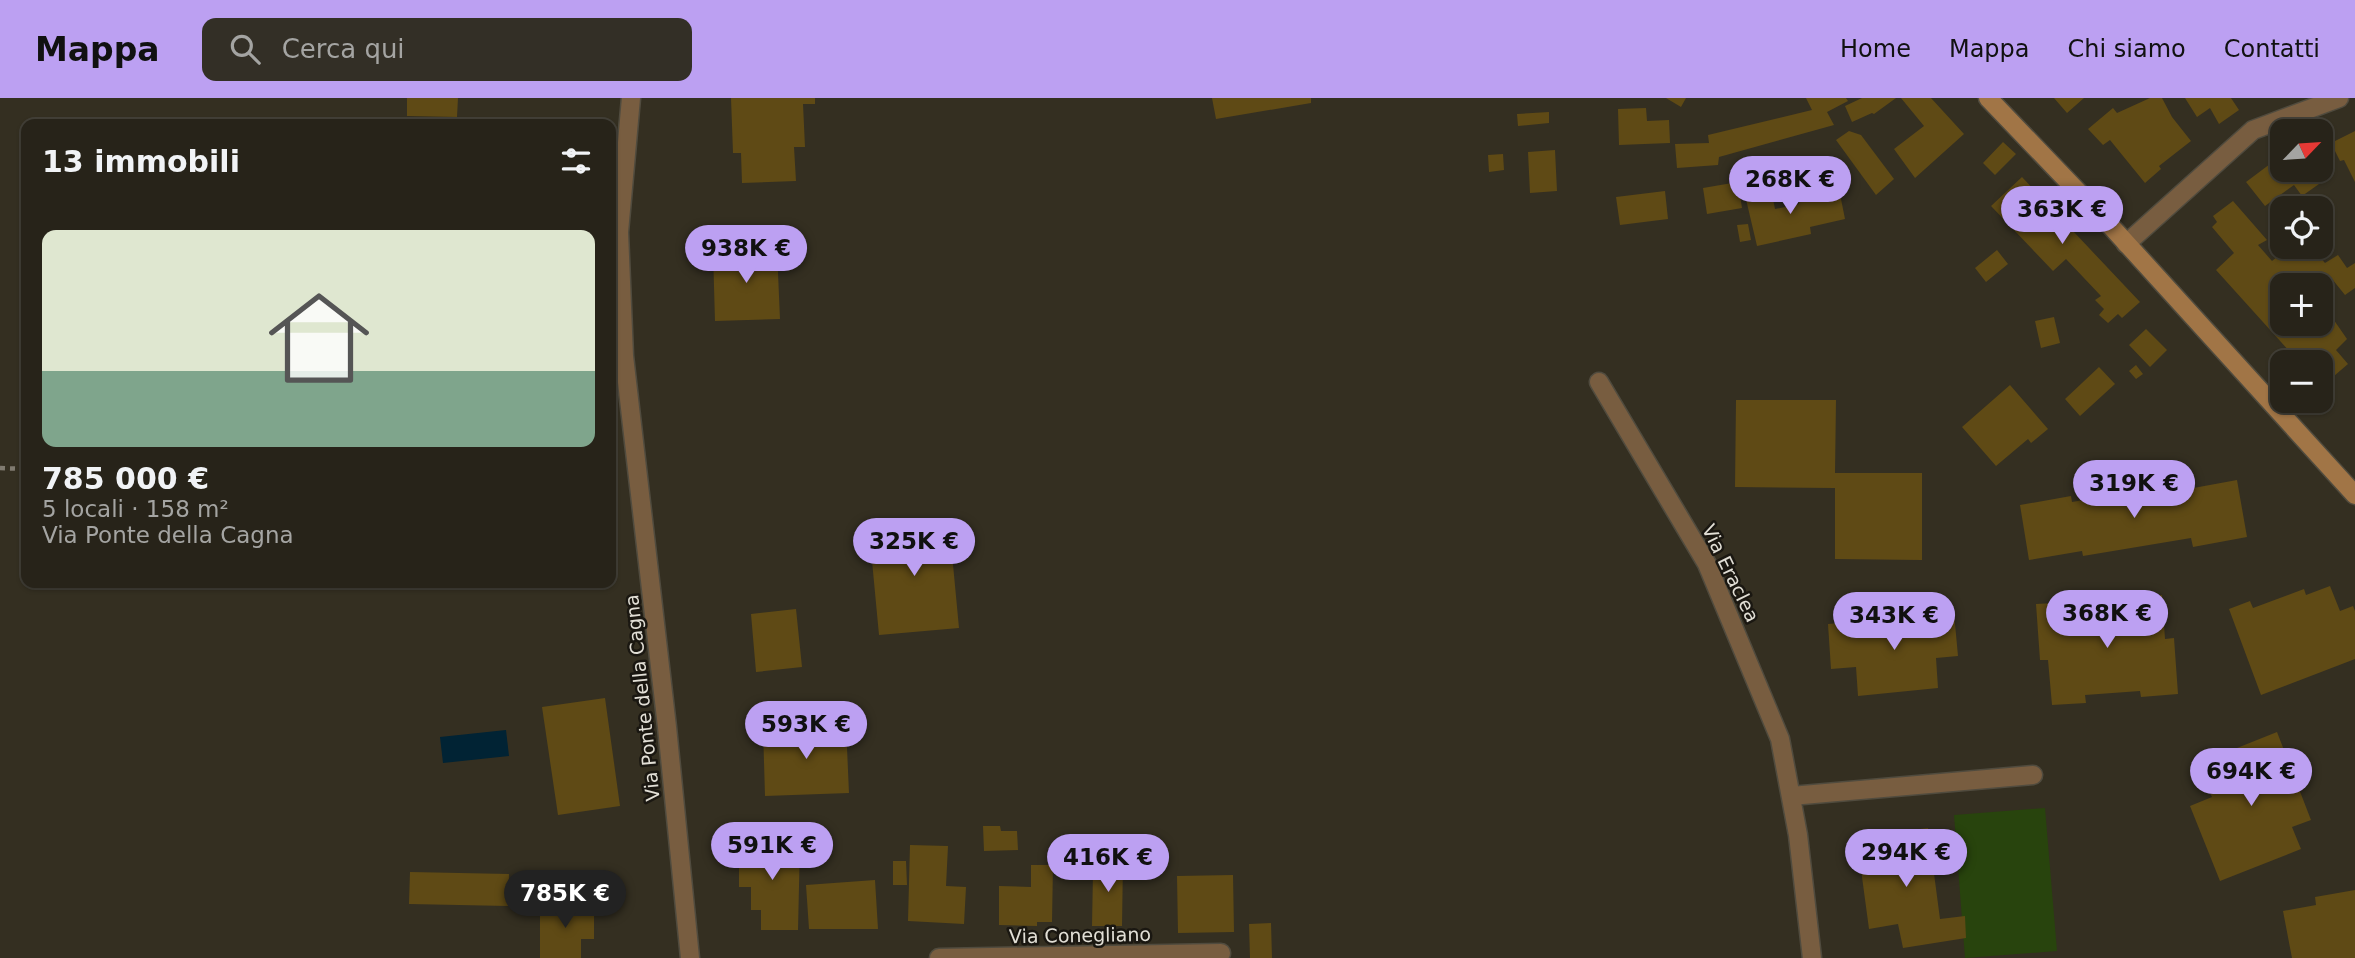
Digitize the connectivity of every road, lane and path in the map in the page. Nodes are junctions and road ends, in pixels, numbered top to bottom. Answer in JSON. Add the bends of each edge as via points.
{"nodes":[{"id":1,"x":631,"y":98,"type":"edge"},
{"id":2,"x":1988,"y":98,"type":"edge"},
{"id":3,"x":2339,"y":98,"type":"edge"},
{"id":4,"x":2126,"y":244,"type":"junction"},
{"id":5,"x":1599,"y":382,"type":"dead end"},
{"id":6,"x":0,"y":468,"type":"edge"},
{"id":7,"x":21,"y":469,"type":"edge"},
{"id":8,"x":2355,"y":495,"type":"edge"},
{"id":9,"x":2034,"y":775,"type":"dead end"},
{"id":10,"x":1791,"y":796,"type":"junction"},
{"id":11,"x":1222,"y":953,"type":"dead end"},
{"id":12,"x":691,"y":958,"type":"edge"},
{"id":13,"x":939,"y":958,"type":"edge"},
{"id":14,"x":1812,"y":958,"type":"edge"}],
"edges":[{"from":1,"to":12,"type":"street","name":"Via Ponte della Cagna","via":[[620,232],[624,356]]},
{"from":2,"to":4,"type":"street"},
{"from":3,"to":4,"type":"street","via":[[2253,130]]},
{"from":4,"to":8,"type":"street"},
{"from":5,"to":10,"type":"street","name":"Via Eraclea","via":[[1707,564],[1780,740]]},
{"from":6,"to":7,"type":"path"},
{"from":9,"to":10,"type":"street"},
{"from":10,"to":14,"type":"street","name":"Via Eraclea"},
{"from":11,"to":13,"type":"street","name":"Via Conegliano"}]}
